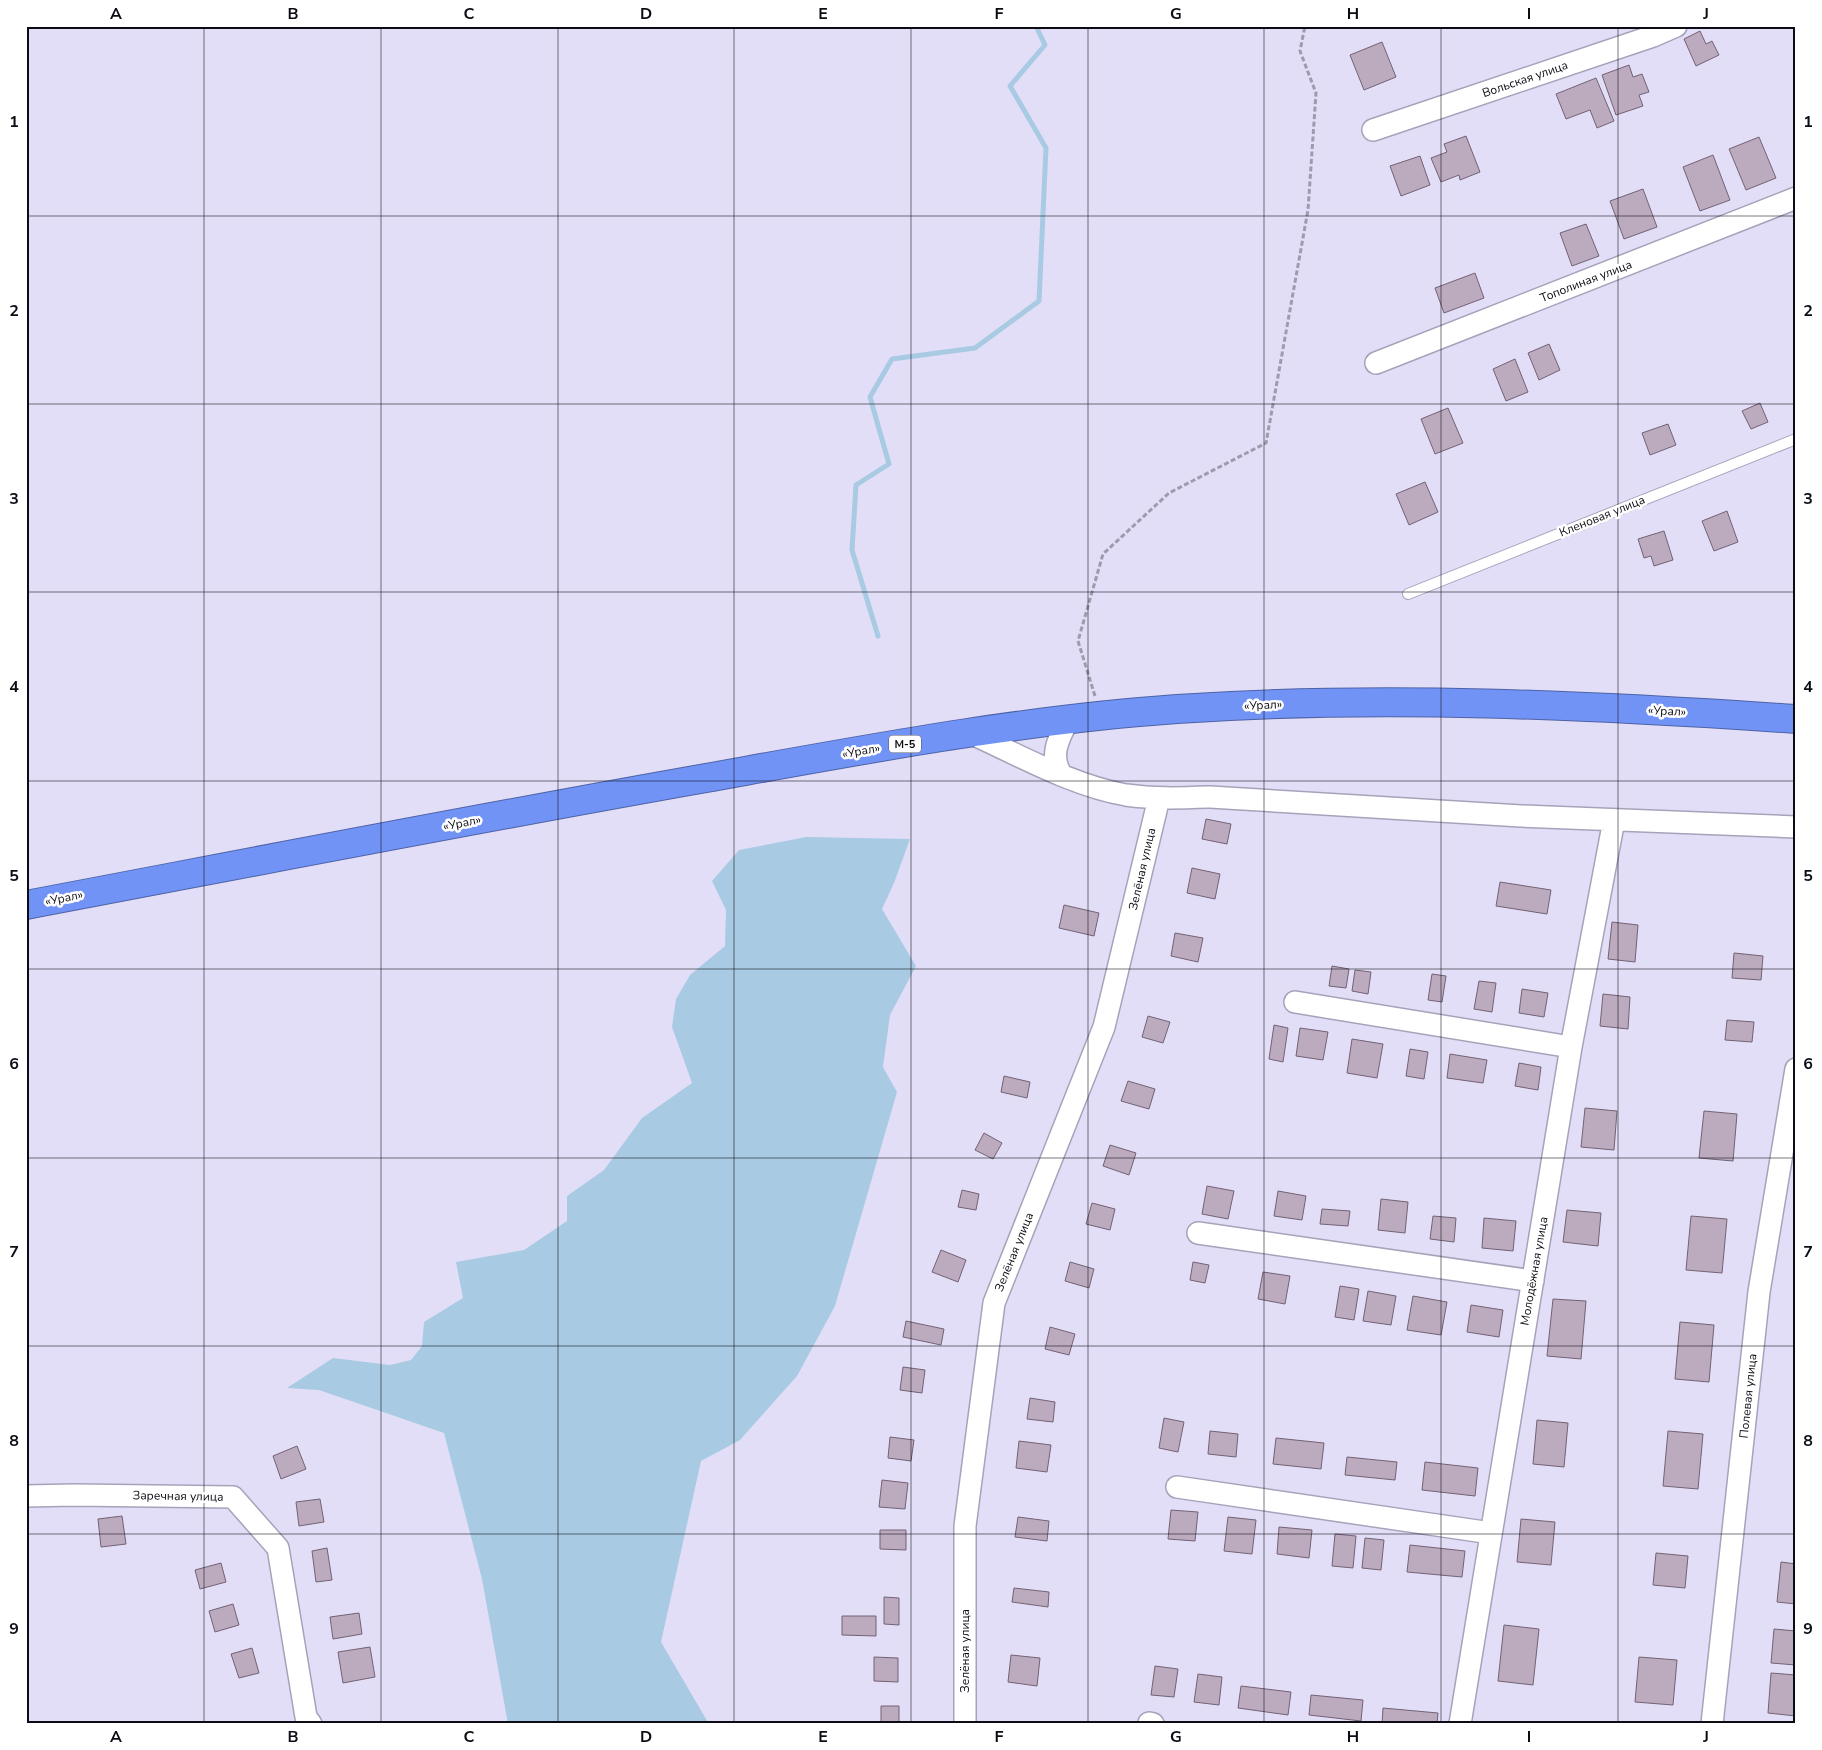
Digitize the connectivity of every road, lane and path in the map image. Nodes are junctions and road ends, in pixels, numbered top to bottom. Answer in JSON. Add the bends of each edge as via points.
{"nodes":[{"id":1,"x":1305,"y":26,"type":"edge"},
{"id":2,"x":1676,"y":26,"type":"edge"},
{"id":3,"x":1373,"y":130,"type":"dead end"},
{"id":4,"x":1796,"y":198,"type":"edge"},
{"id":5,"x":1376,"y":363,"type":"dead end"},
{"id":6,"x":1796,"y":439,"type":"edge"},
{"id":7,"x":1408,"y":594,"type":"dead end"},
{"id":8,"x":1102,"y":716,"type":"junction"},
{"id":9,"x":1796,"y":719,"type":"edge"},
{"id":10,"x":1068,"y":720,"type":"junction"},
{"id":11,"x":970,"y":733,"type":"junction"},
{"id":12,"x":1061,"y":774,"type":"junction"},
{"id":13,"x":1159,"y":798,"type":"junction"},
{"id":14,"x":1614,"y":820,"type":"junction"},
{"id":15,"x":1796,"y":828,"type":"edge"},
{"id":16,"x":26,"y":905,"type":"edge"},
{"id":17,"x":1295,"y":1002,"type":"dead end"},
{"id":18,"x":1572,"y":1047,"type":"junction"},
{"id":19,"x":1796,"y":1069,"type":"edge"},
{"id":20,"x":1198,"y":1233,"type":"dead end"},
{"id":21,"x":1533,"y":1281,"type":"junction"},
{"id":22,"x":1177,"y":1487,"type":"dead end"},
{"id":23,"x":26,"y":1496,"type":"edge"},
{"id":24,"x":1491,"y":1533,"type":"junction"},
{"id":25,"x":1149,"y":1723,"type":"edge"},
{"id":26,"x":311,"y":1724,"type":"edge"},
{"id":27,"x":965,"y":1724,"type":"edge"},
{"id":28,"x":1153,"y":1724,"type":"edge"},
{"id":29,"x":1460,"y":1724,"type":"edge"},
{"id":30,"x":1712,"y":1724,"type":"edge"}],
"edges":[{"from":1,"to":8,"type":"path","via":[[1300,50],[1316,93],[1308,210],[1266,443],[1169,494],[1103,554],[1078,641]]},
{"from":2,"to":3,"type":"street","name":"Вольская улица"},
{"from":4,"to":5,"type":"street","name":"Тополиная улица"},
{"from":6,"to":7,"type":"lane","name":"Кленовая улица"},
{"from":8,"to":9,"type":"highway","name":"«Урал»","number":"М-5","via":[[1252,705],[1378,702],[1552,706]]},
{"from":8,"to":10,"type":"highway","name":"«Урал»","number":"М-5"},
{"from":10,"to":11,"type":"highway","name":"«Урал»","number":"М-5"},
{"from":10,"to":12,"type":"street","via":[[1054,756]]},
{"from":11,"to":12,"type":"street"},
{"from":11,"to":16,"type":"highway","name":"«Урал»","number":"М-5","via":[[557,804]]},
{"from":12,"to":13,"type":"street","via":[[1125,795]]},
{"from":13,"to":14,"type":"street","via":[[1210,797]]},
{"from":13,"to":27,"type":"street","name":"Зелёная улица","via":[[1104,1027],[994,1303],[965,1526]]},
{"from":14,"to":15,"type":"street"},
{"from":14,"to":18,"type":"street","name":"Молодёжная улица"},
{"from":17,"to":18,"type":"street"},
{"from":18,"to":21,"type":"street","name":"Молодёжная улица"},
{"from":19,"to":30,"type":"street","name":"Полевая улица","via":[[1759,1292]]},
{"from":20,"to":21,"type":"street"},
{"from":21,"to":24,"type":"street","name":"Молодёжная улица"},
{"from":22,"to":24,"type":"street"},
{"from":23,"to":26,"type":"street","name":"Заречная улица","via":[[233,1497],[278,1548],[306,1717]]},
{"from":24,"to":29,"type":"street","name":"Молодёжная улица"},
{"from":25,"to":28,"type":"street"}]}
